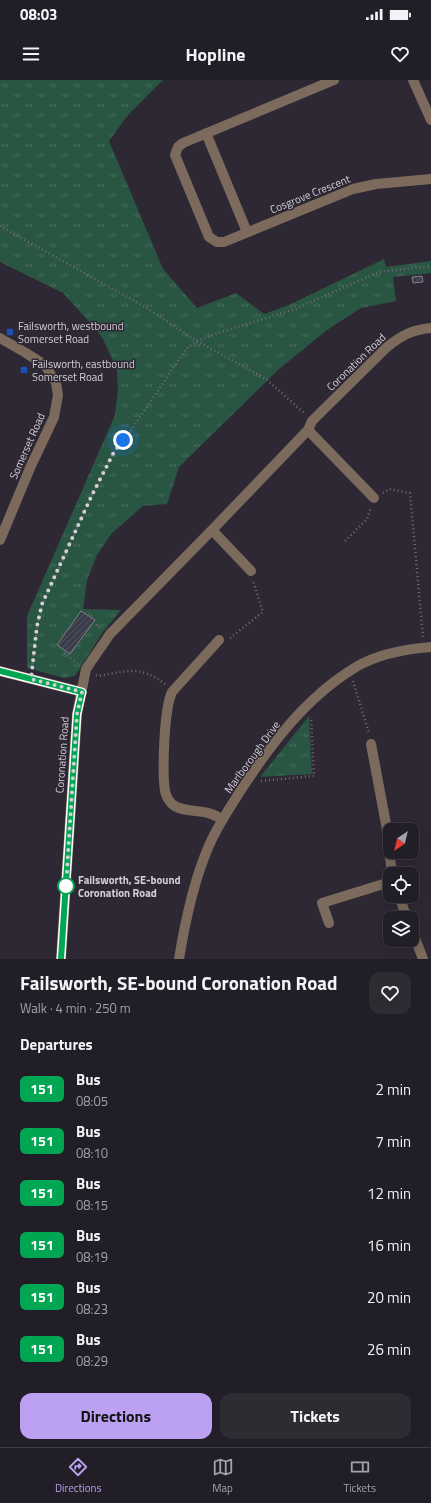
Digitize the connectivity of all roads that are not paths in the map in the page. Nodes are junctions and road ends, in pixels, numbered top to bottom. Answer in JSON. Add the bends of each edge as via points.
{"nodes":[{"id":1,"x":334,"y":80,"type":"edge"},
{"id":2,"x":413,"y":80,"type":"edge"},
{"id":3,"x":431,"y":120,"type":"edge"},
{"id":4,"x":206,"y":133,"type":"junction"},
{"id":5,"x":431,"y":179,"type":"edge"},
{"id":6,"x":248,"y":232,"type":"junction"},
{"id":7,"x":431,"y":328,"type":"edge"},
{"id":8,"x":0,"y":338,"type":"edge"},
{"id":9,"x":310,"y":425,"type":"junction"},
{"id":10,"x":374,"y":498,"type":"road end"},
{"id":11,"x":212,"y":530,"type":"junction"},
{"id":12,"x":0,"y":540,"type":"edge"},
{"id":13,"x":251,"y":570,"type":"road end"},
{"id":14,"x":219,"y":640,"type":"road end"},
{"id":15,"x":427,"y":647,"type":"edge"},
{"id":16,"x":0,"y":671,"type":"edge"},
{"id":17,"x":82,"y":692,"type":"junction"},
{"id":18,"x":371,"y":744,"type":"road end"},
{"id":19,"x":222,"y":819,"type":"junction"},
{"id":20,"x":391,"y":867,"type":"edge"},
{"id":21,"x":383,"y":884,"type":"edge"},
{"id":22,"x":329,"y":923,"type":"dead end"},
{"id":23,"x":418,"y":947,"type":"edge"},
{"id":24,"x":61,"y":959,"type":"edge"},
{"id":25,"x":179,"y":959,"type":"edge"},
{"id":26,"x":423,"y":959,"type":"edge"}],
"edges":[{"from":1,"to":4,"type":"street","name":"Cosgrove Crescent"},
{"from":2,"to":3,"type":"street"},
{"from":4,"to":6,"type":"street"},
{"from":4,"to":6,"type":"street","name":"Cosgrove Crescent","via":[[183,143],[175,155],[209,237],[216,242],[224,242]]},
{"from":5,"to":6,"type":"street","name":"Cosgrove Crescent","via":[[376,184],[353,189]]},
{"from":7,"to":9,"type":"street","name":"Coronation Road","via":[[416,329],[400,336]]},
{"from":8,"to":12,"type":"street","name":"Somerset Road","via":[[44,365],[56,384],[58,395],[54,417]]},
{"from":9,"to":10,"type":"street"},
{"from":9,"to":11,"type":"street","name":"Coronation Road"},
{"from":11,"to":13,"type":"street"},
{"from":11,"to":17,"type":"street","name":"Coronation Road","via":[[110,634],[86,669]]},
{"from":14,"to":19,"type":"street","via":[[174,690],[169,699],[164,762],[165,792],[174,806],[209,813]]},
{"from":15,"to":19,"type":"street","name":"Marlborough Drive","via":[[381,656],[356,667],[326,688],[300,712],[246,782]]},
{"from":16,"to":17,"type":"street"},
{"from":17,"to":24,"type":"street","name":"Coronation Road","via":[[77,714]]},
{"from":18,"to":20,"type":"street"},
{"from":19,"to":25,"type":"street","name":"Marlborough Drive","via":[[208,849],[194,891]]},
{"from":21,"to":22,"type":"street","via":[[322,903]]},
{"from":23,"to":26,"type":"street"}]}
